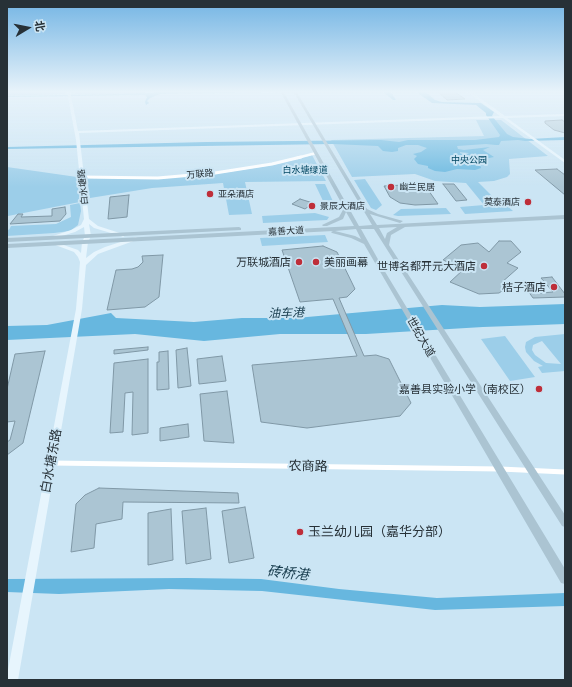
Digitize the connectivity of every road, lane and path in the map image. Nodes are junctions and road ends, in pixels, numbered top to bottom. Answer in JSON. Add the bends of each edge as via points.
{"nodes":[{"id":1,"x":74,"y":123,"type":"edge"},
{"id":2,"x":290,"y":123,"type":"edge"},
{"id":3,"x":329,"y":123,"type":"joint"},
{"id":4,"x":514,"y":123,"type":"edge"},
{"id":5,"x":300,"y":124,"type":"junction"},
{"id":6,"x":314,"y":124,"type":"junction"},
{"id":7,"x":286,"y":125,"type":"junction"},
{"id":8,"x":304,"y":131,"type":"junction"},
{"id":9,"x":76,"y":132,"type":"junction"},
{"id":10,"x":320,"y":134,"type":"junction"},
{"id":11,"x":540,"y":142,"type":"junction"},
{"id":12,"x":316,"y":153,"type":"junction"},
{"id":13,"x":565,"y":158,"type":"edge"},
{"id":14,"x":565,"y":162,"type":"edge"},
{"id":15,"x":82,"y":177,"type":"junction"},
{"id":16,"x":346,"y":208,"type":"junction"},
{"id":17,"x":365,"y":210,"type":"junction"},
{"id":18,"x":565,"y":212,"type":"edge"},
{"id":19,"x":565,"y":217,"type":"edge"},
{"id":20,"x":86,"y":219,"type":"junction"},
{"id":21,"x":400,"y":221,"type":"junction"},
{"id":22,"x":374,"y":225,"type":"junction"},
{"id":23,"x":405,"y":225,"type":"junction"},
{"id":24,"x":356,"y":226,"type":"junction"},
{"id":25,"x":323,"y":227,"type":"junction"},
{"id":26,"x":123,"y":234,"type":"junction"},
{"id":27,"x":88,"y":236,"type":"junction"},
{"id":28,"x":136,"y":239,"type":"junction"},
{"id":29,"x":7,"y":240,"type":"edge"},
{"id":30,"x":52,"y":241,"type":"junction"},
{"id":31,"x":85,"y":242,"type":"junction"},
{"id":32,"x":366,"y":244,"type":"junction"},
{"id":33,"x":7,"y":246,"type":"edge"},
{"id":34,"x":386,"y":246,"type":"junction"},
{"id":35,"x":83,"y":264,"type":"junction"},
{"id":36,"x":50,"y":463,"type":"junction"},
{"id":37,"x":500,"y":469,"type":"junction"},
{"id":38,"x":532,"y":471,"type":"junction"},
{"id":39,"x":565,"y":472,"type":"edge"},
{"id":40,"x":565,"y":523,"type":"edge"},
{"id":41,"x":563,"y":576,"type":"edge"},
{"id":42,"x":12,"y":680,"type":"edge"}],
"edges":[{"from":1,"to":9,"type":"street","name":"白水塘路"},
{"from":2,"to":7,"type":"street"},
{"from":3,"to":6,"type":"street"},
{"from":3,"to":10,"type":"street","via":[[320,128]]},
{"from":4,"to":11,"type":"street"},
{"from":5,"to":6,"type":"street"},
{"from":5,"to":7,"type":"street"},
{"from":5,"to":8,"type":"main road","name":"世纪大道"},
{"from":6,"to":10,"type":"main road","name":"世纪大道"},
{"from":7,"to":8,"type":"street"},
{"from":7,"to":9,"type":"street"},
{"from":8,"to":12,"type":"main road","name":"世纪大道"},
{"from":9,"to":15,"type":"street","name":"白水塘路"},
{"from":10,"to":17,"type":"main road","name":"世纪大道"},
{"from":11,"to":13,"type":"street"},
{"from":11,"to":14,"type":"street"},
{"from":12,"to":15,"type":"street","name":"万联路","via":[[216,173],[158,178]]},
{"from":12,"to":16,"type":"main road","name":"世纪大道"},
{"from":15,"to":20,"type":"street","name":"白水塘路"},
{"from":16,"to":24,"type":"main road","name":"世纪大道"},
{"from":16,"to":25,"type":"main road","via":[[341,218]]},
{"from":17,"to":21,"type":"main road"},
{"from":17,"to":22,"type":"main road","name":"世纪大道"},
{"from":18,"to":21,"type":"main road","name":"嘉善大道"},
{"from":19,"to":23,"type":"main road","name":"嘉善大道"},
{"from":20,"to":26,"type":"street","via":[[96,227]]},
{"from":20,"to":27,"type":"street","name":"白水塘路"},
{"from":20,"to":30,"type":"street","via":[[83,226]]},
{"from":21,"to":22,"type":"main road","name":"嘉善大道"},
{"from":22,"to":23,"type":"main road","name":"嘉善大道"},
{"from":22,"to":24,"type":"main road","name":"嘉善大道"},
{"from":22,"to":34,"type":"main road","name":"世纪大道"},
{"from":23,"to":34,"type":"main road","via":[[389,234]]},
{"from":24,"to":25,"type":"main road","name":"嘉善大道"},
{"from":24,"to":32,"type":"main road","name":"世纪大道"},
{"from":25,"to":26,"type":"main road","name":"嘉善大道"},
{"from":25,"to":28,"type":"main road","name":"嘉善大道"},
{"from":25,"to":32,"type":"main road"},
{"from":26,"to":27,"type":"main road","name":"嘉善大道"},
{"from":27,"to":30,"type":"main road","name":"嘉善大道"},
{"from":27,"to":31,"type":"street"},
{"from":28,"to":31,"type":"main road","name":"嘉善大道"},
{"from":28,"to":35,"type":"street","via":[[96,253]]},
{"from":29,"to":30,"type":"main road","name":"嘉善大道"},
{"from":30,"to":31,"type":"main road","name":"嘉善大道"},
{"from":30,"to":33,"type":"main road","name":"嘉善大道"},
{"from":30,"to":35,"type":"street","via":[[76,251],[81,256]]},
{"from":31,"to":35,"type":"street","name":"白水塘东路"},
{"from":32,"to":37,"type":"main road","name":"世纪大道"},
{"from":34,"to":38,"type":"main road","name":"世纪大道"},
{"from":35,"to":36,"type":"street","name":"白水塘东路","via":[[79,309]]},
{"from":36,"to":37,"type":"street","name":"农商路"},
{"from":36,"to":42,"type":"street","name":"白水塘东路"},
{"from":37,"to":38,"type":"street","name":"农商路"},
{"from":37,"to":41,"type":"main road","name":"世纪大道"},
{"from":38,"to":39,"type":"street","name":"农商路"},
{"from":38,"to":40,"type":"main road","name":"世纪大道"}]}
